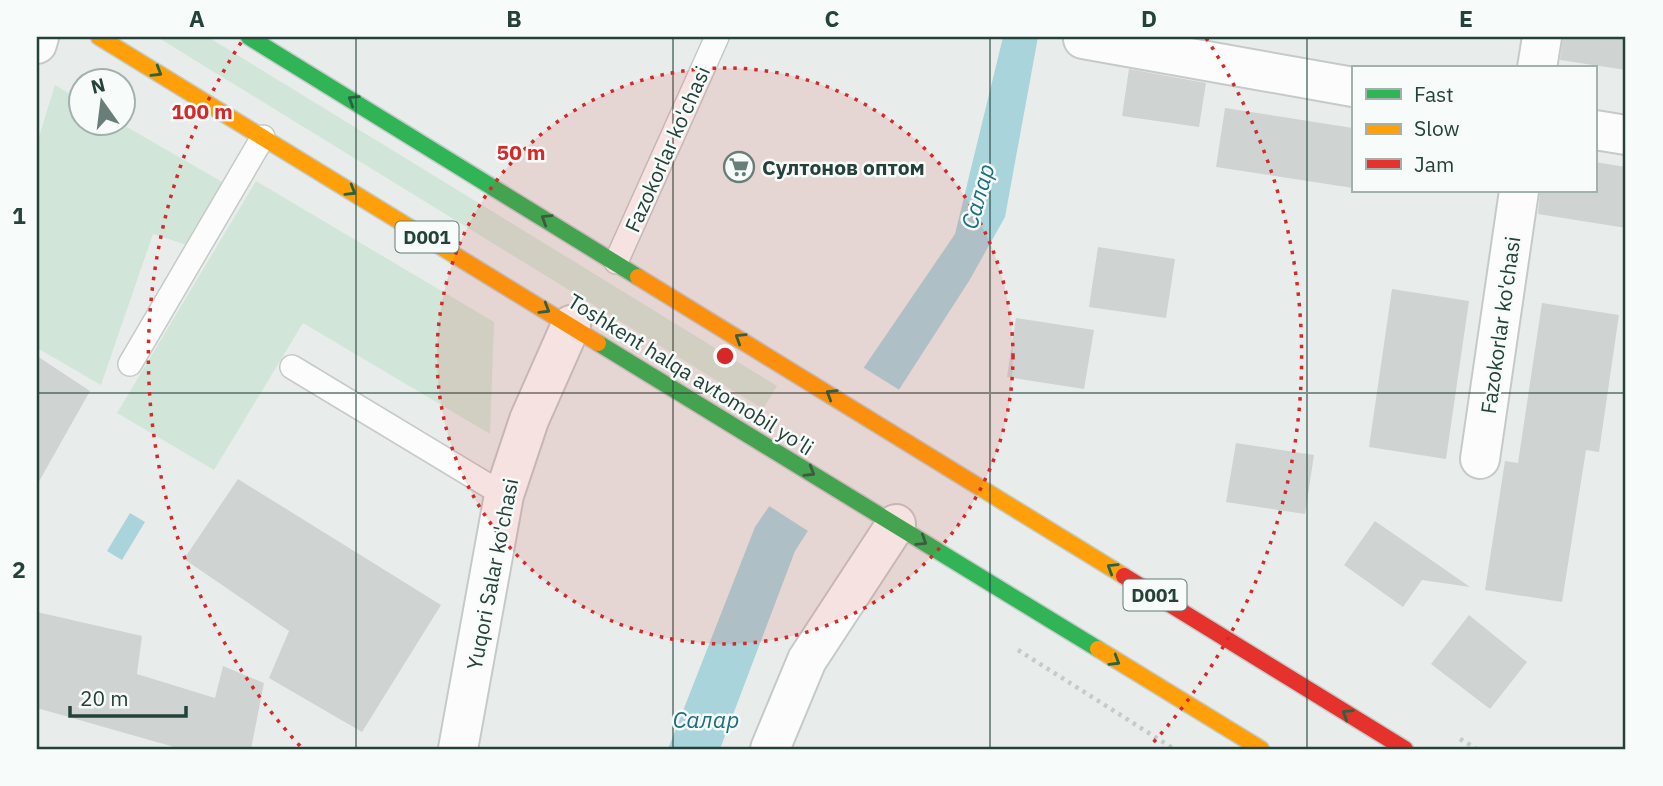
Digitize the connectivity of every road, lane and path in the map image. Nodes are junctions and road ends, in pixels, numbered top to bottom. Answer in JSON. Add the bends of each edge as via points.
{"nodes":[{"id":1,"x":39,"y":37,"type":"edge"},
{"id":2,"x":99,"y":37,"type":"edge"},
{"id":3,"x":249,"y":37,"type":"edge"},
{"id":4,"x":717,"y":37,"type":"edge"},
{"id":5,"x":1542,"y":37,"type":"edge"},
{"id":6,"x":1083,"y":39,"type":"dead end"},
{"id":7,"x":37,"y":44,"type":"edge"},
{"id":8,"x":1537,"y":66,"type":"edge"},
{"id":9,"x":1352,"y":87,"type":"edge"},
{"id":10,"x":1596,"y":130,"type":"edge"},
{"id":11,"x":1626,"y":135,"type":"edge"},
{"id":12,"x":263,"y":137,"type":"junction"},
{"id":13,"x":1519,"y":192,"type":"edge"},
{"id":14,"x":616,"y":261,"type":"junction"},
{"id":15,"x":571,"y":325,"type":"junction"},
{"id":16,"x":130,"y":364,"type":"dead end"},
{"id":17,"x":292,"y":367,"type":"dead end"},
{"id":18,"x":1480,"y":459,"type":"dead end"},
{"id":19,"x":504,"y":495,"type":"junction"},
{"id":20,"x":896,"y":524,"type":"junction"},
{"id":21,"x":1018,"y":650,"type":"dead end"},
{"id":22,"x":1460,"y":739,"type":"dead end"},
{"id":23,"x":458,"y":749,"type":"edge"},
{"id":24,"x":770,"y":749,"type":"edge"},
{"id":25,"x":1174,"y":749,"type":"edge"},
{"id":26,"x":1261,"y":749,"type":"edge"},
{"id":27,"x":1405,"y":749,"type":"edge"},
{"id":28,"x":1477,"y":749,"type":"edge"}],
"edges":[{"from":1,"to":7,"type":"street"},
{"from":2,"to":12,"type":"highway","name":"Toshkent halqa avtomobil yo'li","number":"D001","one_way":true},
{"from":14,"to":3,"type":"highway","number":"D001","one_way":true},
{"from":4,"to":14,"type":"lane","name":"Fazokorlar ko'chasi"},
{"from":5,"to":8,"type":"street"},
{"from":6,"to":9,"type":"street"},
{"from":10,"to":11,"type":"street"},
{"from":12,"to":15,"type":"highway","name":"Toshkent halqa avtomobil yo'li","number":"D001","one_way":true},
{"from":12,"to":16,"type":"lane"},
{"from":13,"to":18,"type":"street","name":"Fazokorlar ko'chasi"},
{"from":27,"to":14,"type":"highway","number":"D001","one_way":true},
{"from":15,"to":19,"type":"street","name":"Yuqori Salar ko'chasi","via":[[529,420]]},
{"from":15,"to":20,"type":"highway","name":"Toshkent halqa avtomobil yo'li","number":"D001","one_way":true},
{"from":17,"to":19,"type":"lane"},
{"from":19,"to":23,"type":"street","name":"Yuqori Salar ko'chasi"},
{"from":20,"to":24,"type":"street","via":[[807,660]]},
{"from":20,"to":26,"type":"highway","name":"Toshkent halqa avtomobil yo'li","number":"D001","one_way":true},
{"from":21,"to":25,"type":"path"},
{"from":22,"to":28,"type":"path"}]}
